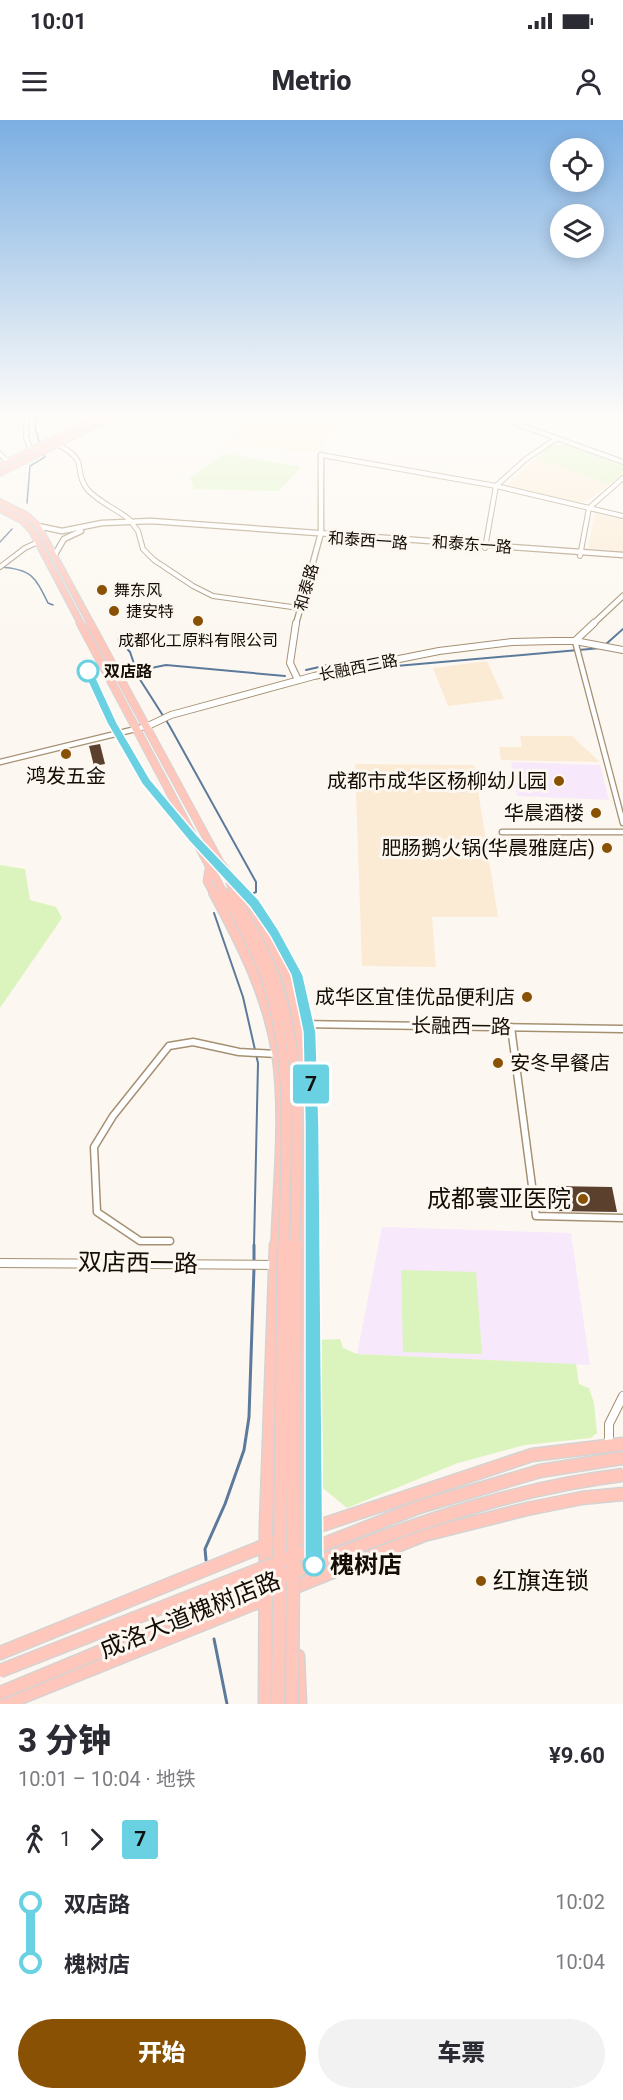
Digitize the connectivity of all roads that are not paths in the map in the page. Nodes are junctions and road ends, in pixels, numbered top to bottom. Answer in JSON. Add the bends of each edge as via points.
{"nodes":[{"id":1,"x":88,"y":490,"type":"edge"},
{"id":2,"x":321,"y":490,"type":"edge"},
{"id":3,"x":495,"y":490,"type":"edge"},
{"id":4,"x":513,"y":490,"type":"edge"},
{"id":5,"x":609,"y":490,"type":"edge"},
{"id":6,"x":0,"y":502,"type":"edge"},
{"id":7,"x":589,"y":508,"type":"junction"},
{"id":8,"x":0,"y":509,"type":"edge"},
{"id":9,"x":623,"y":516,"type":"edge"},
{"id":10,"x":131,"y":522,"type":"junction"},
{"id":11,"x":38,"y":526,"type":"junction"},
{"id":12,"x":320,"y":535,"type":"junction"},
{"id":13,"x":38,"y":542,"type":"junction"},
{"id":14,"x":486,"y":547,"type":"junction"},
{"id":15,"x":580,"y":554,"type":"junction"},
{"id":16,"x":54,"y":556,"type":"junction"},
{"id":17,"x":623,"y":557,"type":"edge"},
{"id":18,"x":0,"y":567,"type":"edge"},
{"id":19,"x":623,"y":596,"type":"edge"},
{"id":20,"x":299,"y":608,"type":"junction"},
{"id":21,"x":575,"y":641,"type":"junction"},
{"id":22,"x":623,"y":650,"type":"edge"},
{"id":23,"x":298,"y":680,"type":"junction"},
{"id":24,"x":147,"y":726,"type":"junction"},
{"id":25,"x":137,"y":730,"type":"junction"},
{"id":26,"x":0,"y":762,"type":"edge"},
{"id":27,"x":623,"y":823,"type":"edge"},
{"id":28,"x":502,"y":832,"type":"dead end"},
{"id":29,"x":623,"y":832,"type":"edge"},
{"id":30,"x":222,"y":865,"type":"junction"},
{"id":31,"x":209,"y":869,"type":"junction"},
{"id":32,"x":238,"y":909,"type":"junction"},
{"id":33,"x":299,"y":1024,"type":"junction"},
{"id":34,"x":511,"y":1027,"type":"junction"},
{"id":35,"x":272,"y":1029,"type":"junction"},
{"id":36,"x":623,"y":1029,"type":"edge"},
{"id":37,"x":276,"y":1054,"type":"junction"},
{"id":38,"x":623,"y":1218,"type":"edge"},
{"id":39,"x":170,"y":1241,"type":"dead end"},
{"id":40,"x":0,"y":1263,"type":"edge"},
{"id":41,"x":276,"y":1265,"type":"junction"},
{"id":42,"x":623,"y":1396,"type":"edge"},
{"id":43,"x":623,"y":1444,"type":"edge"},
{"id":44,"x":609,"y":1445,"type":"junction"},
{"id":45,"x":623,"y":1458,"type":"edge"},
{"id":46,"x":623,"y":1475,"type":"edge"},
{"id":47,"x":623,"y":1494,"type":"edge"},
{"id":48,"x":300,"y":1532,"type":"junction"},
{"id":49,"x":265,"y":1544,"type":"junction"},
{"id":50,"x":298,"y":1584,"type":"junction"},
{"id":51,"x":263,"y":1599,"type":"junction"},
{"id":52,"x":0,"y":1653,"type":"edge"},
{"id":53,"x":0,"y":1671,"type":"edge"},
{"id":54,"x":0,"y":1693,"type":"edge"},
{"id":55,"x":5,"y":1704,"type":"edge"},
{"id":56,"x":266,"y":1704,"type":"edge"},
{"id":57,"x":278,"y":1704,"type":"edge"},
{"id":58,"x":292,"y":1704,"type":"edge"},
{"id":59,"x":300,"y":1704,"type":"edge"}],
"edges":[{"from":1,"to":10,"type":"street"},
{"from":2,"to":12,"type":"street","name":"和泰路"},
{"from":3,"to":14,"type":"street"},
{"from":4,"to":7,"type":"street"},
{"from":5,"to":7,"type":"street"},
{"from":6,"to":11,"type":"main road"},
{"from":7,"to":9,"type":"street"},
{"from":7,"to":15,"type":"street"},
{"from":8,"to":13,"type":"main road","via":[[22,521]]},
{"from":10,"to":11,"type":"street","name":"和泰西一路","via":[[62,531]]},
{"from":10,"to":12,"type":"street","name":"和泰西一路"},
{"from":10,"to":16,"type":"street","name":"和泰西一路","via":[[73,533]]},
{"from":10,"to":20,"type":"street","via":[[143,549],[193,586],[213,596]]},
{"from":11,"to":16,"type":"main road"},
{"from":12,"to":14,"type":"street","name":"和泰东一路"},
{"from":12,"to":20,"type":"street","name":"和泰路"},
{"from":13,"to":18,"type":"street"},
{"from":13,"to":25,"type":"main road"},
{"from":14,"to":15,"type":"street","name":"和泰东一路"},
{"from":15,"to":17,"type":"street","name":"和泰东一路"},
{"from":16,"to":24,"type":"main road"},
{"from":19,"to":21,"type":"street"},
{"from":20,"to":23,"type":"street","name":"和泰路","via":[[290,654]]},
{"from":21,"to":22,"type":"street","name":"长融西三路"},
{"from":21,"to":23,"type":"street","name":"长融西三路","via":[[476,646]]},
{"from":21,"to":27,"type":"street"},
{"from":23,"to":24,"type":"street","name":"长融西三路","via":[[171,715]]},
{"from":24,"to":25,"type":"street"},
{"from":24,"to":30,"type":"main road"},
{"from":25,"to":26,"type":"street"},
{"from":25,"to":31,"type":"main road"},
{"from":28,"to":29,"type":"street"},
{"from":30,"to":32,"type":"main road"},
{"from":30,"to":33,"type":"main road","via":[[241,891],[286,976]]},
{"from":31,"to":32,"type":"main road"},
{"from":31,"to":35,"type":"main road","via":[[207,881],[251,968]]},
{"from":32,"to":57,"type":"main road","bridge":true,"via":[[272,997],[286,1090]]},
{"from":32,"to":58,"type":"main road","bridge":true,"via":[[272,971],[293,1049],[296,1089]]},
{"from":33,"to":34,"type":"street","name":"长融西一路"},
{"from":33,"to":35,"type":"street","name":"长融西一路"},
{"from":33,"to":48,"type":"main road","via":[[303,1101]]},
{"from":34,"to":36,"type":"street","name":"长融西一路"},
{"from":34,"to":38,"type":"street","via":[[536,1216]]},
{"from":35,"to":37,"type":"main road"},
{"from":37,"to":39,"type":"street","via":[[193,1042],[169,1046],[113,1116],[94,1147],[97,1212],[140,1241]]},
{"from":37,"to":41,"type":"main road"},
{"from":40,"to":41,"type":"street","name":"双店西一路"},
{"from":41,"to":49,"type":"main road"},
{"from":42,"to":44,"type":"street","via":[[609,1424]]},
{"from":43,"to":44,"type":"main road"},
{"from":44,"to":48,"type":"main road","via":[[532,1455]]},
{"from":45,"to":53,"type":"main road","name":"成洛大道槐树店路","bridge":true,"via":[[522,1475],[440,1498]]},
{"from":46,"to":54,"type":"main road","name":"成洛大道槐树店路","bridge":true,"via":[[570,1482],[461,1508]]},
{"from":47,"to":50,"type":"main road","via":[[527,1509],[423,1535]]},
{"from":48,"to":49,"type":"main road"},
{"from":48,"to":50,"type":"main road"},
{"from":49,"to":51,"type":"main road"},
{"from":49,"to":52,"type":"main road"},
{"from":50,"to":51,"type":"main road"},
{"from":50,"to":59,"type":"main road"},
{"from":51,"to":55,"type":"main road"},
{"from":51,"to":56,"type":"main road"}]}
